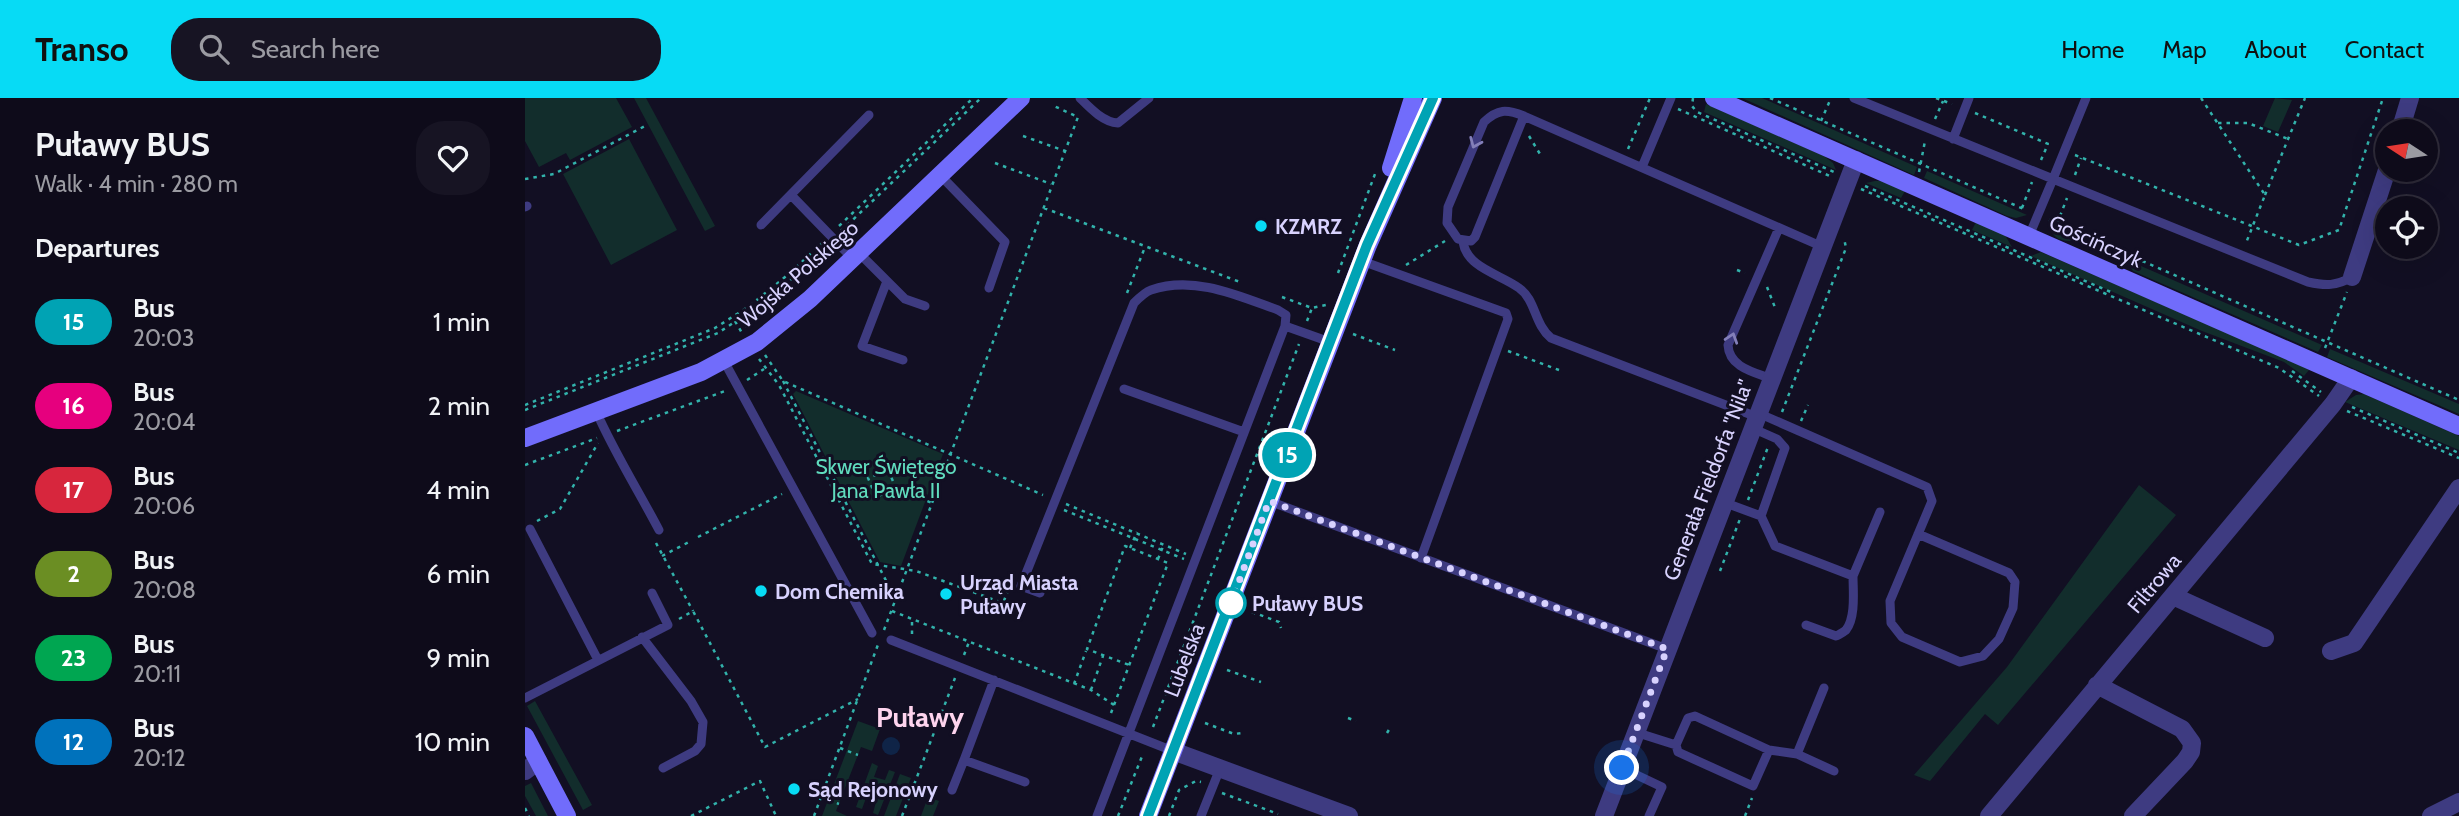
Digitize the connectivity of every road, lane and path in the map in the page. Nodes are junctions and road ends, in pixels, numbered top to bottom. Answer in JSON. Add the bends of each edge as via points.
{"nodes":[{"id":1,"x":974,"y":98,"type":"edge"},
{"id":2,"x":981,"y":98,"type":"edge"},
{"id":3,"x":1021,"y":98,"type":"edge"},
{"id":4,"x":1080,"y":98,"type":"edge"},
{"id":5,"x":1149,"y":98,"type":"edge"},
{"id":6,"x":1413,"y":98,"type":"edge"},
{"id":7,"x":1433,"y":98,"type":"edge"},
{"id":8,"x":1650,"y":98,"type":"edge"},
{"id":9,"x":1671,"y":98,"type":"edge"},
{"id":10,"x":1693,"y":98,"type":"edge"},
{"id":11,"x":1831,"y":98,"type":"edge"},
{"id":12,"x":1854,"y":98,"type":"edge"},
{"id":13,"x":1936,"y":98,"type":"edge"},
{"id":14,"x":1969,"y":98,"type":"edge"},
{"id":15,"x":2086,"y":98,"type":"edge"},
{"id":16,"x":2201,"y":98,"type":"edge"},
{"id":17,"x":2305,"y":98,"type":"edge"},
{"id":18,"x":2383,"y":98,"type":"edge"},
{"id":19,"x":2410,"y":98,"type":"edge"},
{"id":20,"x":1707,"y":101,"type":"edge"},
{"id":21,"x":1943,"y":101,"type":"junction"},
{"id":22,"x":1054,"y":106,"type":"dead end"},
{"id":23,"x":1677,"y":109,"type":"dead end"},
{"id":24,"x":1965,"y":109,"type":"junction"},
{"id":25,"x":1697,"y":112,"type":"junction"},
{"id":26,"x":869,"y":115,"type":"dead end"},
{"id":27,"x":1524,"y":116,"type":"junction"},
{"id":28,"x":1695,"y":117,"type":"junction"},
{"id":29,"x":2404,"y":119,"type":"edge"},
{"id":30,"x":1821,"y":121,"type":"dead end"},
{"id":31,"x":2218,"y":123,"type":"junction"},
{"id":32,"x":645,"y":126,"type":"dead end"},
{"id":33,"x":1930,"y":129,"type":"junction"},
{"id":34,"x":1023,"y":136,"type":"dead end"},
{"id":35,"x":1953,"y":139,"type":"junction"},
{"id":36,"x":2288,"y":139,"type":"junction"},
{"id":37,"x":1065,"y":151,"type":"junction"},
{"id":38,"x":2065,"y":151,"type":"junction"},
{"id":39,"x":1624,"y":159,"type":"junction"},
{"id":40,"x":1856,"y":160,"type":"junction"},
{"id":41,"x":995,"y":163,"type":"dead end"},
{"id":42,"x":1642,"y":167,"type":"junction"},
{"id":43,"x":1375,"y":173,"type":"dead end"},
{"id":44,"x":941,"y":176,"type":"junction"},
{"id":45,"x":525,"y":179,"type":"edge"},
{"id":46,"x":2053,"y":179,"type":"junction"},
{"id":47,"x":1848,"y":181,"type":"junction"},
{"id":48,"x":2383,"y":182,"type":"edge"},
{"id":49,"x":1052,"y":184,"type":"junction"},
{"id":50,"x":1913,"y":185,"type":"junction"},
{"id":51,"x":791,"y":195,"type":"junction"},
{"id":52,"x":2265,"y":195,"type":"junction"},
{"id":53,"x":1904,"y":205,"type":"junction"},
{"id":54,"x":1044,"y":208,"type":"junction"},
{"id":55,"x":761,"y":225,"type":"dead end"},
{"id":56,"x":2253,"y":226,"type":"junction"},
{"id":57,"x":1779,"y":228,"type":"junction"},
{"id":58,"x":1843,"y":232,"type":"dead end"},
{"id":59,"x":1454,"y":235,"type":"junction"},
{"id":60,"x":2029,"y":236,"type":"junction"},
{"id":61,"x":831,"y":237,"type":"junction"},
{"id":62,"x":1463,"y":242,"type":"junction"},
{"id":63,"x":1823,"y":247,"type":"junction"},
{"id":64,"x":1365,"y":253,"type":"junction"},
{"id":65,"x":2241,"y":255,"type":"junction"},
{"id":66,"x":856,"y":256,"type":"junction"},
{"id":67,"x":1406,"y":265,"type":"dead end"},
{"id":68,"x":2352,"y":277,"type":"junction"},
{"id":69,"x":887,"y":281,"type":"junction"},
{"id":70,"x":1335,"y":282,"type":"dead end"},
{"id":71,"x":1245,"y":284,"type":"dead end"},
{"id":72,"x":989,"y":288,"type":"dead end"},
{"id":73,"x":1330,"y":294,"type":"dead end"},
{"id":74,"x":1283,"y":298,"type":"dead end"},
{"id":75,"x":925,"y":306,"type":"dead end"},
{"id":76,"x":1312,"y":308,"type":"junction"},
{"id":77,"x":1285,"y":326,"type":"junction"},
{"id":78,"x":1303,"y":332,"type":"junction"},
{"id":79,"x":1353,"y":334,"type":"dead end"},
{"id":80,"x":1330,"y":342,"type":"junction"},
{"id":81,"x":1498,"y":347,"type":"junction"},
{"id":82,"x":1395,"y":350,"type":"dead end"},
{"id":83,"x":903,"y":360,"type":"dead end"},
{"id":84,"x":724,"y":361,"type":"junction"},
{"id":85,"x":773,"y":367,"type":"dead end"},
{"id":86,"x":1559,"y":370,"type":"dead end"},
{"id":87,"x":2351,"y":378,"type":"junction"},
{"id":88,"x":1772,"y":379,"type":"junction"},
{"id":89,"x":783,"y":381,"type":"junction"},
{"id":90,"x":738,"y":386,"type":"junction"},
{"id":91,"x":1123,"y":389,"type":"dead end"},
{"id":92,"x":2459,"y":400,"type":"edge"},
{"id":93,"x":2334,"y":402,"type":"junction"},
{"id":94,"x":525,"y":405,"type":"edge"},
{"id":95,"x":1808,"y":405,"type":"dead end"},
{"id":96,"x":525,"y":410,"type":"edge"},
{"id":97,"x":596,"y":411,"type":"junction"},
{"id":98,"x":1756,"y":419,"type":"junction"},
{"id":99,"x":1779,"y":421,"type":"junction"},
{"id":100,"x":2459,"y":426,"type":"edge"},
{"id":101,"x":1798,"y":429,"type":"junction"},
{"id":102,"x":1244,"y":432,"type":"junction"},
{"id":103,"x":607,"y":435,"type":"junction"},
{"id":104,"x":1773,"y":437,"type":"junction"},
{"id":105,"x":525,"y":438,"type":"edge"},
{"id":106,"x":599,"y":442,"type":"dead end"},
{"id":107,"x":950,"y":453,"type":"junction"},
{"id":108,"x":2459,"y":453,"type":"edge"},
{"id":109,"x":2459,"y":458,"type":"edge"},
{"id":110,"x":525,"y":465,"type":"edge"},
{"id":111,"x":792,"y":488,"type":"junction"},
{"id":112,"x":896,"y":488,"type":"junction"},
{"id":113,"x":2459,"y":488,"type":"edge"},
{"id":114,"x":1269,"y":501,"type":"junction"},
{"id":115,"x":1723,"y":502,"type":"junction"},
{"id":116,"x":932,"y":503,"type":"junction"},
{"id":117,"x":1744,"y":510,"type":"junction"},
{"id":118,"x":1880,"y":512,"type":"dead end"},
{"id":119,"x":1761,"y":516,"type":"junction"},
{"id":120,"x":530,"y":529,"type":"joint"},
{"id":121,"x":659,"y":530,"type":"dead end"},
{"id":122,"x":1137,"y":533,"type":"dead end"},
{"id":123,"x":1918,"y":534,"type":"junction"},
{"id":124,"x":698,"y":537,"type":"dead end"},
{"id":125,"x":689,"y":542,"type":"dead end"},
{"id":126,"x":656,"y":544,"type":"dead end"},
{"id":127,"x":1164,"y":544,"type":"dead end"},
{"id":128,"x":1130,"y":548,"type":"junction"},
{"id":129,"x":663,"y":556,"type":"junction"},
{"id":130,"x":1421,"y":558,"type":"junction"},
{"id":131,"x":1158,"y":559,"type":"junction"},
{"id":132,"x":872,"y":564,"type":"dead end"},
{"id":133,"x":1720,"y":571,"type":"dead end"},
{"id":134,"x":1853,"y":576,"type":"junction"},
{"id":135,"x":652,"y":593,"type":"dead end"},
{"id":136,"x":1040,"y":593,"type":"dead end"},
{"id":137,"x":2173,"y":596,"type":"junction"},
{"id":138,"x":895,"y":598,"type":"junction"},
{"id":139,"x":693,"y":611,"type":"junction"},
{"id":140,"x":891,"y":611,"type":"junction"},
{"id":141,"x":1252,"y":612,"type":"dead end"},
{"id":142,"x":668,"y":625,"type":"junction"},
{"id":143,"x":1806,"y":625,"type":"dead end"},
{"id":144,"x":1281,"y":628,"type":"dead end"},
{"id":145,"x":872,"y":633,"type":"dead end"},
{"id":146,"x":642,"y":638,"type":"junction"},
{"id":147,"x":2265,"y":638,"type":"dead end"},
{"id":148,"x":891,"y":640,"type":"dead end"},
{"id":149,"x":1087,"y":649,"type":"junction"},
{"id":150,"x":1667,"y":649,"type":"junction"},
{"id":151,"x":2331,"y":651,"type":"dead end"},
{"id":152,"x":1103,"y":656,"type":"junction"},
{"id":153,"x":599,"y":660,"type":"junction"},
{"id":154,"x":1129,"y":665,"type":"junction"},
{"id":155,"x":1227,"y":670,"type":"dead end"},
{"id":156,"x":994,"y":680,"type":"junction"},
{"id":157,"x":953,"y":682,"type":"dead end"},
{"id":158,"x":1261,"y":682,"type":"dead end"},
{"id":159,"x":1074,"y":684,"type":"junction"},
{"id":160,"x":2097,"y":685,"type":"junction"},
{"id":161,"x":1825,"y":688,"type":"dead end"},
{"id":162,"x":1091,"y":690,"type":"junction"},
{"id":163,"x":525,"y":698,"type":"edge"},
{"id":164,"x":858,"y":699,"type":"junction"},
{"id":165,"x":1148,"y":718,"type":"dead end"},
{"id":166,"x":1348,"y":718,"type":"dead end"},
{"id":167,"x":1156,"y":720,"type":"junction"},
{"id":168,"x":1356,"y":721,"type":"dead end"},
{"id":169,"x":1205,"y":723,"type":"dead end"},
{"id":170,"x":1153,"y":727,"type":"dead end"},
{"id":171,"x":1389,"y":728,"type":"dead end"},
{"id":172,"x":1635,"y":732,"type":"junction"},
{"id":173,"x":1242,"y":733,"type":"dead end"},
{"id":174,"x":1387,"y":733,"type":"dead end"},
{"id":175,"x":1129,"y":735,"type":"junction"},
{"id":176,"x":525,"y":736,"type":"edge"},
{"id":177,"x":1676,"y":746,"type":"junction"},
{"id":178,"x":839,"y":748,"type":"junction"},
{"id":179,"x":1769,"y":750,"type":"junction"},
{"id":180,"x":1173,"y":751,"type":"junction"},
{"id":181,"x":1143,"y":754,"type":"dead end"},
{"id":182,"x":1797,"y":754,"type":"junction"},
{"id":183,"x":858,"y":755,"type":"dead end"},
{"id":184,"x":964,"y":760,"type":"junction"},
{"id":185,"x":531,"y":766,"type":"edge"},
{"id":186,"x":1220,"y":766,"type":"junction"},
{"id":187,"x":663,"y":768,"type":"dead end"},
{"id":188,"x":1622,"y":768,"type":"junction"},
{"id":189,"x":1834,"y":771,"type":"dead end"},
{"id":190,"x":1025,"y":782,"type":"dead end"},
{"id":191,"x":1213,"y":786,"type":"junction"},
{"id":192,"x":1753,"y":786,"type":"junction"},
{"id":193,"x":952,"y":790,"type":"dead end"},
{"id":194,"x":821,"y":797,"type":"junction"},
{"id":195,"x":2459,"y":802,"type":"edge"},
{"id":196,"x":839,"y":804,"type":"dead end"},
{"id":197,"x":1281,"y":804,"type":"dead end"},
{"id":198,"x":525,"y":808,"type":"edge"},
{"id":199,"x":1277,"y":815,"type":"edge"},
{"id":200,"x":529,"y":816,"type":"edge"},
{"id":201,"x":567,"y":816,"type":"edge"},
{"id":202,"x":691,"y":816,"type":"edge"},
{"id":203,"x":776,"y":816,"type":"edge"},
{"id":204,"x":814,"y":816,"type":"edge"},
{"id":205,"x":902,"y":816,"type":"edge"},
{"id":206,"x":1097,"y":816,"type":"edge"},
{"id":207,"x":1118,"y":816,"type":"edge"},
{"id":208,"x":1148,"y":816,"type":"edge"},
{"id":209,"x":1169,"y":816,"type":"edge"},
{"id":210,"x":1201,"y":816,"type":"edge"},
{"id":211,"x":1349,"y":816,"type":"edge"},
{"id":212,"x":1604,"y":816,"type":"edge"},
{"id":213,"x":1649,"y":816,"type":"edge"},
{"id":214,"x":1745,"y":816,"type":"edge"},
{"id":215,"x":1989,"y":816,"type":"edge"},
{"id":216,"x":2133,"y":816,"type":"edge"},
{"id":217,"x":2431,"y":816,"type":"edge"}],
"edges":[{"from":1,"to":61,"type":"path"},
{"from":2,"to":61,"type":"path"},
{"from":3,"to":44,"type":"street","name":"Wojska Polskiego"},
{"from":4,"to":5,"type":"lane","via":[[1113,123]]},
{"from":6,"to":64,"type":"street","name":"Lubelska"},
{"from":7,"to":64,"type":"street","name":"Lubelska"},
{"from":8,"to":39,"type":"path"},
{"from":9,"to":42,"type":"lane"},
{"from":10,"to":25,"type":"path"},
{"from":11,"to":30,"type":"path"},
{"from":12,"to":33,"type":"lane"},
{"from":13,"to":21,"type":"path"},
{"from":14,"to":24,"type":"lane"},
{"from":15,"to":38,"type":"lane"},
{"from":16,"to":31,"type":"path"},
{"from":17,"to":36,"type":"path"},
{"from":18,"to":56,"type":"path","via":[[2339,230],[2299,245]]},
{"from":19,"to":29,"type":"street"},
{"from":20,"to":25,"type":"path"},
{"from":20,"to":40,"type":"street","name":"Gościńczyk"},
{"from":21,"to":24,"type":"path"},
{"from":21,"to":33,"type":"path"},
{"from":22,"to":37,"type":"path","via":[[1078,117]]},
{"from":23,"to":28,"type":"path"},
{"from":24,"to":35,"type":"lane"},
{"from":24,"to":38,"type":"path"},
{"from":25,"to":28,"type":"path"},
{"from":25,"to":47,"type":"path"},
{"from":26,"to":51,"type":"lane"},
{"from":27,"to":39,"type":"lane"},
{"from":27,"to":59,"type":"lane","one_way":true,"via":[[1507,110],[1484,122],[1448,207],[1447,223]]},
{"from":27,"to":62,"type":"lane","via":[[1475,237]]},
{"from":28,"to":47,"type":"path"},
{"from":31,"to":36,"type":"path","via":[[2248,122]]},
{"from":31,"to":52,"type":"path"},
{"from":32,"to":45,"type":"path","via":[[554,174]]},
{"from":33,"to":35,"type":"lane"},
{"from":33,"to":50,"type":"path"},
{"from":34,"to":37,"type":"path"},
{"from":35,"to":46,"type":"lane"},
{"from":36,"to":52,"type":"path"},
{"from":37,"to":49,"type":"path"},
{"from":38,"to":46,"type":"lane"},
{"from":38,"to":56,"type":"path"},
{"from":39,"to":42,"type":"lane"},
{"from":40,"to":47,"type":"street","name":"Generała Fieldorfa \"Nila\""},
{"from":40,"to":50,"type":"street","name":"Gościńczyk"},
{"from":41,"to":49,"type":"path"},
{"from":42,"to":57,"type":"lane"},
{"from":43,"to":70,"type":"path"},
{"from":44,"to":66,"type":"street","name":"Wojska Polskiego"},
{"from":44,"to":72,"type":"lane","via":[[1005,242]]},
{"from":46,"to":60,"type":"lane"},
{"from":46,"to":65,"type":"lane"},
{"from":47,"to":53,"type":"path"},
{"from":47,"to":63,"type":"street","name":"Generała Fieldorfa \"Nila\""},
{"from":48,"to":68,"type":"street"},
{"from":49,"to":54,"type":"path"},
{"from":50,"to":53,"type":"path"},
{"from":50,"to":60,"type":"street","name":"Gościńczyk"},
{"from":51,"to":55,"type":"lane"},
{"from":51,"to":61,"type":"lane"},
{"from":52,"to":56,"type":"path"},
{"from":53,"to":93,"type":"path","via":[[2279,368]]},
{"from":54,"to":71,"type":"path"},
{"from":54,"to":107,"type":"path"},
{"from":56,"to":65,"type":"path"},
{"from":57,"to":63,"type":"lane"},
{"from":88,"to":57,"type":"lane","one_way":true,"via":[[1733,360],[1728,345]]},
{"from":58,"to":99,"type":"path","via":[[1846,248]]},
{"from":59,"to":62,"type":"lane"},
{"from":59,"to":67,"type":"path"},
{"from":60,"to":87,"type":"street","name":"Gościńczyk"},
{"from":61,"to":66,"type":"lane"},
{"from":61,"to":94,"type":"path","via":[[758,299],[715,328]]},
{"from":61,"to":96,"type":"path","via":[[794,277],[718,333]]},
{"from":62,"to":98,"type":"lane","via":[[1472,261],[1522,290],[1541,329],[1551,338]]},
{"from":63,"to":88,"type":"street","name":"Generała Fieldorfa \"Nila\""},
{"from":64,"to":80,"type":"street","name":"Lubelska"},
{"from":64,"to":81,"type":"lane","via":[[1506,313]]},
{"from":65,"to":68,"type":"lane","via":[[2326,286]]},
{"from":66,"to":69,"type":"lane"},
{"from":66,"to":84,"type":"street","name":"Wojska Polskiego","via":[[778,327]]},
{"from":68,"to":92,"type":"path","via":[[2327,343]]},
{"from":69,"to":75,"type":"lane","via":[[905,299]]},
{"from":69,"to":83,"type":"lane","via":[[862,346]]},
{"from":73,"to":76,"type":"path","via":[[1325,306]]},
{"from":74,"to":76,"type":"path"},
{"from":76,"to":78,"type":"path"},
{"from":77,"to":78,"type":"lane"},
{"from":77,"to":102,"type":"lane"},
{"from":77,"to":136,"type":"lane","via":[[1286,315],[1278,310],[1216,288],[1172,286],[1149,291],[1134,303],[1021,586]]},
{"from":78,"to":80,"type":"lane"},
{"from":78,"to":167,"type":"path"},
{"from":79,"to":82,"type":"path"},
{"from":80,"to":114,"type":"street","name":"Lubelska"},
{"from":81,"to":86,"type":"path"},
{"from":81,"to":130,"type":"lane"},
{"from":84,"to":90,"type":"lane"},
{"from":84,"to":97,"type":"street","name":"Wojska Polskiego"},
{"from":85,"to":89,"type":"path"},
{"from":87,"to":93,"type":"street","name":"Filtrowa"},
{"from":87,"to":100,"type":"street","name":"Gościńczyk"},
{"from":88,"to":98,"type":"street","name":"Generała Fieldorfa \"Nila\""},
{"from":89,"to":107,"type":"path"},
{"from":89,"to":138,"type":"path"},
{"from":90,"to":103,"type":"path"},
{"from":90,"to":111,"type":"lane"},
{"from":90,"to":132,"type":"path","via":[[764,369],[776,380]]},
{"from":91,"to":102,"type":"lane"},
{"from":93,"to":108,"type":"path"},
{"from":93,"to":109,"type":"path"},
{"from":93,"to":137,"type":"street","name":"Filtrowa"},
{"from":95,"to":101,"type":"path"},
{"from":97,"to":103,"type":"lane"},
{"from":97,"to":105,"type":"street","name":"Wojska Polskiego"},
{"from":98,"to":99,"type":"lane"},
{"from":98,"to":104,"type":"lane"},
{"from":98,"to":115,"type":"street","name":"Generała Fieldorfa \"Nila\""},
{"from":99,"to":101,"type":"lane"},
{"from":101,"to":123,"type":"lane","via":[[1927,487],[1931,501]]},
{"from":102,"to":175,"type":"lane"},
{"from":103,"to":110,"type":"path"},
{"from":103,"to":121,"type":"lane"},
{"from":104,"to":117,"type":"path"},
{"from":104,"to":119,"type":"lane","via":[[1785,448]]},
{"from":106,"to":120,"type":"path","via":[[559,509],[529,525]]},
{"from":107,"to":116,"type":"path"},
{"from":111,"to":124,"type":"path"},
{"from":111,"to":145,"type":"lane"},
{"from":112,"to":112,"type":"path","via":[[876,497],[868,478],[888,470]]},
{"from":112,"to":116,"type":"path"},
{"from":113,"to":151,"type":"street","via":[[2354,643]]},
{"from":114,"to":130,"type":"lane"},
{"from":114,"to":180,"type":"street","name":"Lubelska"},
{"from":115,"to":117,"type":"lane"},
{"from":115,"to":150,"type":"street","name":"Generała Fieldorfa \"Nila\""},
{"from":116,"to":138,"type":"path"},
{"from":117,"to":119,"type":"lane"},
{"from":117,"to":133,"type":"path"},
{"from":118,"to":134,"type":"lane"},
{"from":119,"to":134,"type":"lane","via":[[1775,546]]},
{"from":120,"to":153,"type":"lane"},
{"from":122,"to":128,"type":"path"},
{"from":123,"to":123,"type":"lane","via":[[1890,601],[1891,623],[1902,637],[1960,662],[1983,656],[1999,639],[2013,608],[2015,582],[2009,573]]},
{"from":125,"to":129,"type":"path"},
{"from":126,"to":129,"type":"path"},
{"from":127,"to":131,"type":"path"},
{"from":128,"to":131,"type":"path"},
{"from":128,"to":149,"type":"path","via":[[1125,546]]},
{"from":129,"to":139,"type":"path"},
{"from":130,"to":150,"type":"lane"},
{"from":131,"to":154,"type":"path","via":[[1168,563]]},
{"from":134,"to":143,"type":"lane","via":[[1846,630],[1836,636]]},
{"from":135,"to":142,"type":"lane"},
{"from":137,"to":147,"type":"street"},
{"from":137,"to":160,"type":"street","name":"Filtrowa"},
{"from":138,"to":140,"type":"path"},
{"from":139,"to":142,"type":"path"},
{"from":139,"to":164,"type":"path","via":[[765,747]]},
{"from":140,"to":159,"type":"path"},
{"from":140,"to":164,"type":"path"},
{"from":141,"to":144,"type":"path","via":[[1279,622]]},
{"from":142,"to":146,"type":"lane"},
{"from":146,"to":153,"type":"lane"},
{"from":146,"to":187,"type":"lane","via":[[703,723],[701,744],[695,751]]},
{"from":148,"to":156,"type":"lane"},
{"from":149,"to":152,"type":"path"},
{"from":149,"to":159,"type":"path"},
{"from":150,"to":172,"type":"street","name":"Generała Fieldorfa \"Nila\""},
{"from":152,"to":154,"type":"path"},
{"from":152,"to":162,"type":"path"},
{"from":153,"to":163,"type":"lane"},
{"from":154,"to":162,"type":"path","via":[[1114,705]]},
{"from":155,"to":158,"type":"path"},
{"from":156,"to":175,"type":"lane"},
{"from":156,"to":184,"type":"lane"},
{"from":157,"to":205,"type":"path"},
{"from":159,"to":162,"type":"path"},
{"from":160,"to":215,"type":"street","name":"Filtrowa"},
{"from":160,"to":216,"type":"street","via":[[2182,729],[2192,743],[2185,761]]},
{"from":161,"to":182,"type":"lane"},
{"from":164,"to":178,"type":"path"},
{"from":165,"to":167,"type":"path"},
{"from":166,"to":168,"type":"path"},
{"from":167,"to":170,"type":"path"},
{"from":169,"to":173,"type":"path"},
{"from":171,"to":174,"type":"path"},
{"from":172,"to":177,"type":"lane"},
{"from":172,"to":188,"type":"street","name":"Generała Fieldorfa \"Nila\""},
{"from":175,"to":180,"type":"lane"},
{"from":175,"to":206,"type":"lane"},
{"from":176,"to":185,"type":"street"},
{"from":177,"to":179,"type":"lane","via":[[1688,718],[1695,716]]},
{"from":177,"to":192,"type":"lane","via":[[1678,752]]},
{"from":178,"to":183,"type":"path"},
{"from":178,"to":194,"type":"path"},
{"from":179,"to":182,"type":"lane"},
{"from":179,"to":192,"type":"lane"},
{"from":180,"to":186,"type":"street"},
{"from":180,"to":208,"type":"street","name":"Lubelska"},
{"from":181,"to":207,"type":"path"},
{"from":182,"to":189,"type":"lane"},
{"from":184,"to":190,"type":"lane"},
{"from":184,"to":193,"type":"lane"},
{"from":185,"to":201,"type":"street"},
{"from":186,"to":191,"type":"lane"},
{"from":186,"to":211,"type":"street"},
{"from":188,"to":212,"type":"street","name":"Generała Fieldorfa \"Nila\""},
{"from":188,"to":213,"type":"lane","via":[[1662,787]]},
{"from":191,"to":199,"type":"path"},
{"from":191,"to":209,"type":"path","via":[[1196,781],[1179,790]]},
{"from":191,"to":210,"type":"lane"},
{"from":192,"to":214,"type":"path"},
{"from":194,"to":196,"type":"path"},
{"from":194,"to":204,"type":"path"},
{"from":195,"to":217,"type":"street"},
{"from":197,"to":199,"type":"path"},
{"from":198,"to":200,"type":"path"},
{"from":202,"to":203,"type":"path","via":[[760,782]]}]}
